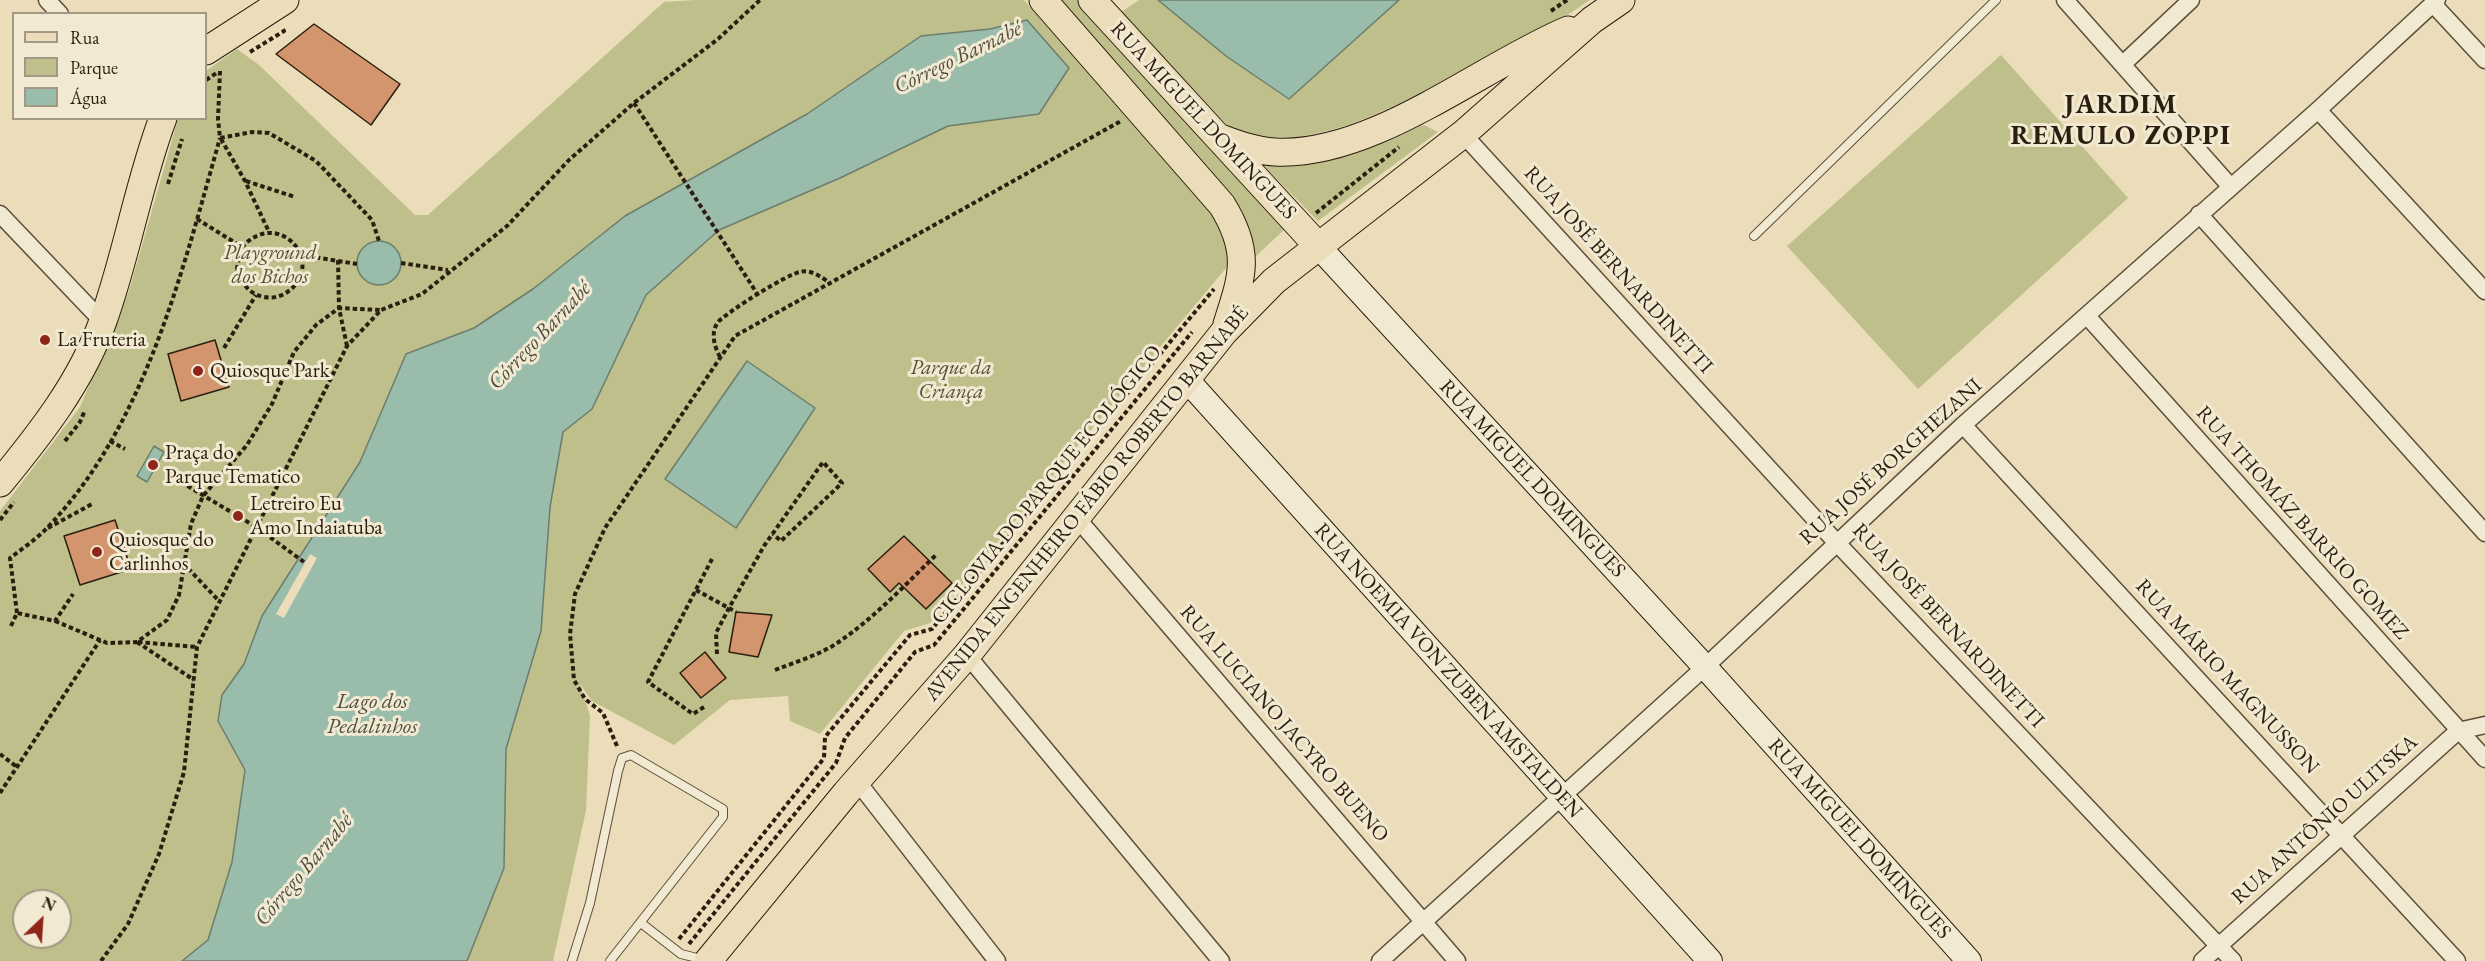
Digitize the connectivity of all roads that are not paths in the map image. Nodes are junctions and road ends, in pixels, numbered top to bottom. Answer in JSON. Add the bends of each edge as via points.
{"nodes":[{"id":1,"x":47,"y":0,"type":"edge"},
{"id":2,"x":285,"y":0,"type":"edge"},
{"id":3,"x":1043,"y":0,"type":"edge"},
{"id":4,"x":1092,"y":0,"type":"edge"},
{"id":5,"x":1621,"y":0,"type":"edge"},
{"id":6,"x":1996,"y":0,"type":"edge"},
{"id":7,"x":2065,"y":0,"type":"edge"},
{"id":8,"x":2191,"y":0,"type":"edge"},
{"id":9,"x":2435,"y":2,"type":"edge"},
{"id":10,"x":58,"y":12,"type":"edge"},
{"id":11,"x":1592,"y":20,"type":"junction"},
{"id":12,"x":2485,"y":60,"type":"edge"},
{"id":13,"x":213,"y":61,"type":"edge"},
{"id":14,"x":2123,"y":63,"type":"junction"},
{"id":15,"x":2318,"y":110,"type":"junction"},
{"id":16,"x":161,"y":120,"type":"edge"},
{"id":17,"x":1463,"y":134,"type":"junction"},
{"id":18,"x":1218,"y":137,"type":"junction"},
{"id":19,"x":2230,"y":186,"type":"junction"},
{"id":20,"x":0,"y":214,"type":"edge"},
{"id":21,"x":2199,"y":214,"type":"junction"},
{"id":22,"x":1754,"y":236,"type":"dead end"},
{"id":23,"x":1318,"y":246,"type":"junction"},
{"id":24,"x":2485,"y":291,"type":"edge"},
{"id":25,"x":2087,"y":316,"type":"junction"},
{"id":26,"x":103,"y":322,"type":"junction"},
{"id":27,"x":1212,"y":327,"type":"junction"},
{"id":28,"x":1186,"y":380,"type":"junction"},
{"id":29,"x":1963,"y":425,"type":"junction"},
{"id":30,"x":0,"y":483,"type":"edge"},
{"id":31,"x":1076,"y":517,"type":"junction"},
{"id":32,"x":2485,"y":532,"type":"edge"},
{"id":33,"x":1836,"y":542,"type":"junction"},
{"id":34,"x":967,"y":655,"type":"junction"},
{"id":35,"x":1705,"y":667,"type":"junction"},
{"id":36,"x":2485,"y":725,"type":"edge"},
{"id":37,"x":2458,"y":731,"type":"junction"},
{"id":38,"x":2485,"y":759,"type":"edge"},
{"id":39,"x":857,"y":781,"type":"junction"},
{"id":40,"x":1560,"y":796,"type":"junction"},
{"id":41,"x":2343,"y":836,"type":"junction"},
{"id":42,"x":1423,"y":922,"type":"junction"},
{"id":43,"x":641,"y":923,"type":"junction"},
{"id":44,"x":2220,"y":946,"type":"junction"},
{"id":45,"x":573,"y":961,"type":"edge"},
{"id":46,"x":610,"y":961,"type":"edge"},
{"id":47,"x":708,"y":961,"type":"edge"},
{"id":48,"x":997,"y":961,"type":"edge"},
{"id":49,"x":1221,"y":961,"type":"edge"},
{"id":50,"x":1380,"y":961,"type":"edge"},
{"id":51,"x":1457,"y":961,"type":"edge"},
{"id":52,"x":1710,"y":961,"type":"edge"},
{"id":53,"x":1969,"y":961,"type":"edge"},
{"id":54,"x":2202,"y":961,"type":"edge"},
{"id":55,"x":2233,"y":961,"type":"edge"},
{"id":56,"x":2457,"y":961,"type":"edge"}],
"edges":[{"from":1,"to":10,"type":"street"},
{"from":2,"to":13,"type":"main road"},
{"from":3,"to":27,"type":"main road","name":"RUA MIGUEL DOMINGUES","via":[[1233,222],[1240,240],[1242,278]]},
{"from":4,"to":18,"type":"main road","name":"RUA MIGUEL DOMINGUES"},
{"from":5,"to":11,"type":"main road","name":"AVENIDA ENGENHEIRO FÁBIO ROBERTO BARNABÉ"},
{"from":6,"to":22,"type":"lane"},
{"from":7,"to":14,"type":"street"},
{"from":8,"to":14,"type":"street"},
{"from":9,"to":12,"type":"street"},
{"from":9,"to":15,"type":"street","name":"RUA JOSÉ BORGHEZANI"},
{"from":11,"to":17,"type":"main road","name":"AVENIDA ENGENHEIRO FÁBIO ROBERTO BARNABÉ"},
{"from":11,"to":18,"type":"main road","via":[[1543,40],[1365,134],[1318,148],[1275,152]]},
{"from":14,"to":19,"type":"street"},
{"from":15,"to":19,"type":"street","name":"RUA JOSÉ BORGHEZANI"},
{"from":15,"to":24,"type":"street"},
{"from":16,"to":26,"type":"main road"},
{"from":17,"to":23,"type":"main road","name":"AVENIDA ENGENHEIRO FÁBIO ROBERTO BARNABÉ"},
{"from":17,"to":33,"type":"street","name":"RUA JOSÉ BERNARDINETTI"},
{"from":18,"to":23,"type":"main road","name":"RUA MIGUEL DOMINGUES"},
{"from":19,"to":21,"type":"street","name":"RUA JOSÉ BORGHEZANI"},
{"from":20,"to":26,"type":"street"},
{"from":21,"to":25,"type":"street","name":"RUA JOSÉ BORGHEZANI"},
{"from":21,"to":32,"type":"street"},
{"from":23,"to":27,"type":"main road","name":"AVENIDA ENGENHEIRO FÁBIO ROBERTO BARNABÉ"},
{"from":23,"to":35,"type":"main road","name":"RUA MIGUEL DOMINGUES"},
{"from":25,"to":29,"type":"street","name":"RUA JOSÉ BORGHEZANI"},
{"from":25,"to":37,"type":"street","name":"RUA THOMÁZ BARRIO GOMEZ"},
{"from":26,"to":30,"type":"main road","via":[[83,368],[46,428]]},
{"from":27,"to":28,"type":"main road","name":"AVENIDA ENGENHEIRO FÁBIO ROBERTO BARNABÉ"},
{"from":28,"to":31,"type":"main road","name":"AVENIDA ENGENHEIRO FÁBIO ROBERTO BARNABÉ"},
{"from":28,"to":40,"type":"main road","name":"RUA NOEMIA VON ZUBEN AMSTALDEN"},
{"from":29,"to":33,"type":"street","name":"RUA JOSÉ BORGHEZANI"},
{"from":29,"to":41,"type":"street","name":"RUA MÁRIO MAGNUSSON"},
{"from":31,"to":34,"type":"main road","name":"AVENIDA ENGENHEIRO FÁBIO ROBERTO BARNABÉ"},
{"from":31,"to":42,"type":"street","name":"RUA LUCIANO JACYRO BUENO"},
{"from":33,"to":35,"type":"street","name":"RUA JOSÉ BORGHEZANI"},
{"from":33,"to":44,"type":"street","name":"RUA JOSÉ BERNARDINETTI"},
{"from":34,"to":39,"type":"main road","name":"AVENIDA ENGENHEIRO FÁBIO ROBERTO BARNABÉ"},
{"from":34,"to":49,"type":"street"},
{"from":35,"to":40,"type":"street","name":"RUA JOSÉ BORGHEZANI"},
{"from":35,"to":53,"type":"main road","name":"RUA MIGUEL DOMINGUES"},
{"from":36,"to":37,"type":"street","name":"RUA ANTÔNIO ULITSKA"},
{"from":37,"to":38,"type":"street","name":"RUA THOMÁZ BARRIO GOMEZ"},
{"from":37,"to":41,"type":"street","name":"RUA ANTÔNIO ULITSKA"},
{"from":39,"to":47,"type":"main road","name":"AVENIDA ENGENHEIRO FÁBIO ROBERTO BARNABÉ"},
{"from":39,"to":48,"type":"street"},
{"from":40,"to":42,"type":"street","name":"RUA JOSÉ BORGHEZANI"},
{"from":40,"to":52,"type":"main road","name":"RUA NOEMIA VON ZUBEN AMSTALDEN"},
{"from":41,"to":44,"type":"street","name":"RUA ANTÔNIO ULITSKA"},
{"from":41,"to":56,"type":"street","name":"RUA MÁRIO MAGNUSSON"},
{"from":42,"to":50,"type":"street","name":"RUA JOSÉ BORGHEZANI"},
{"from":42,"to":51,"type":"street","name":"RUA LUCIANO JACYRO BUENO"},
{"from":43,"to":45,"type":"lane","via":[[723,817],[723,809],[631,755],[622,758]]},
{"from":43,"to":46,"type":"lane"},
{"from":43,"to":47,"type":"lane","via":[[681,954]]},
{"from":44,"to":54,"type":"street","name":"RUA ANTÔNIO ULITSKA"},
{"from":44,"to":55,"type":"street","name":"RUA JOSÉ BERNARDINETTI"}]}
